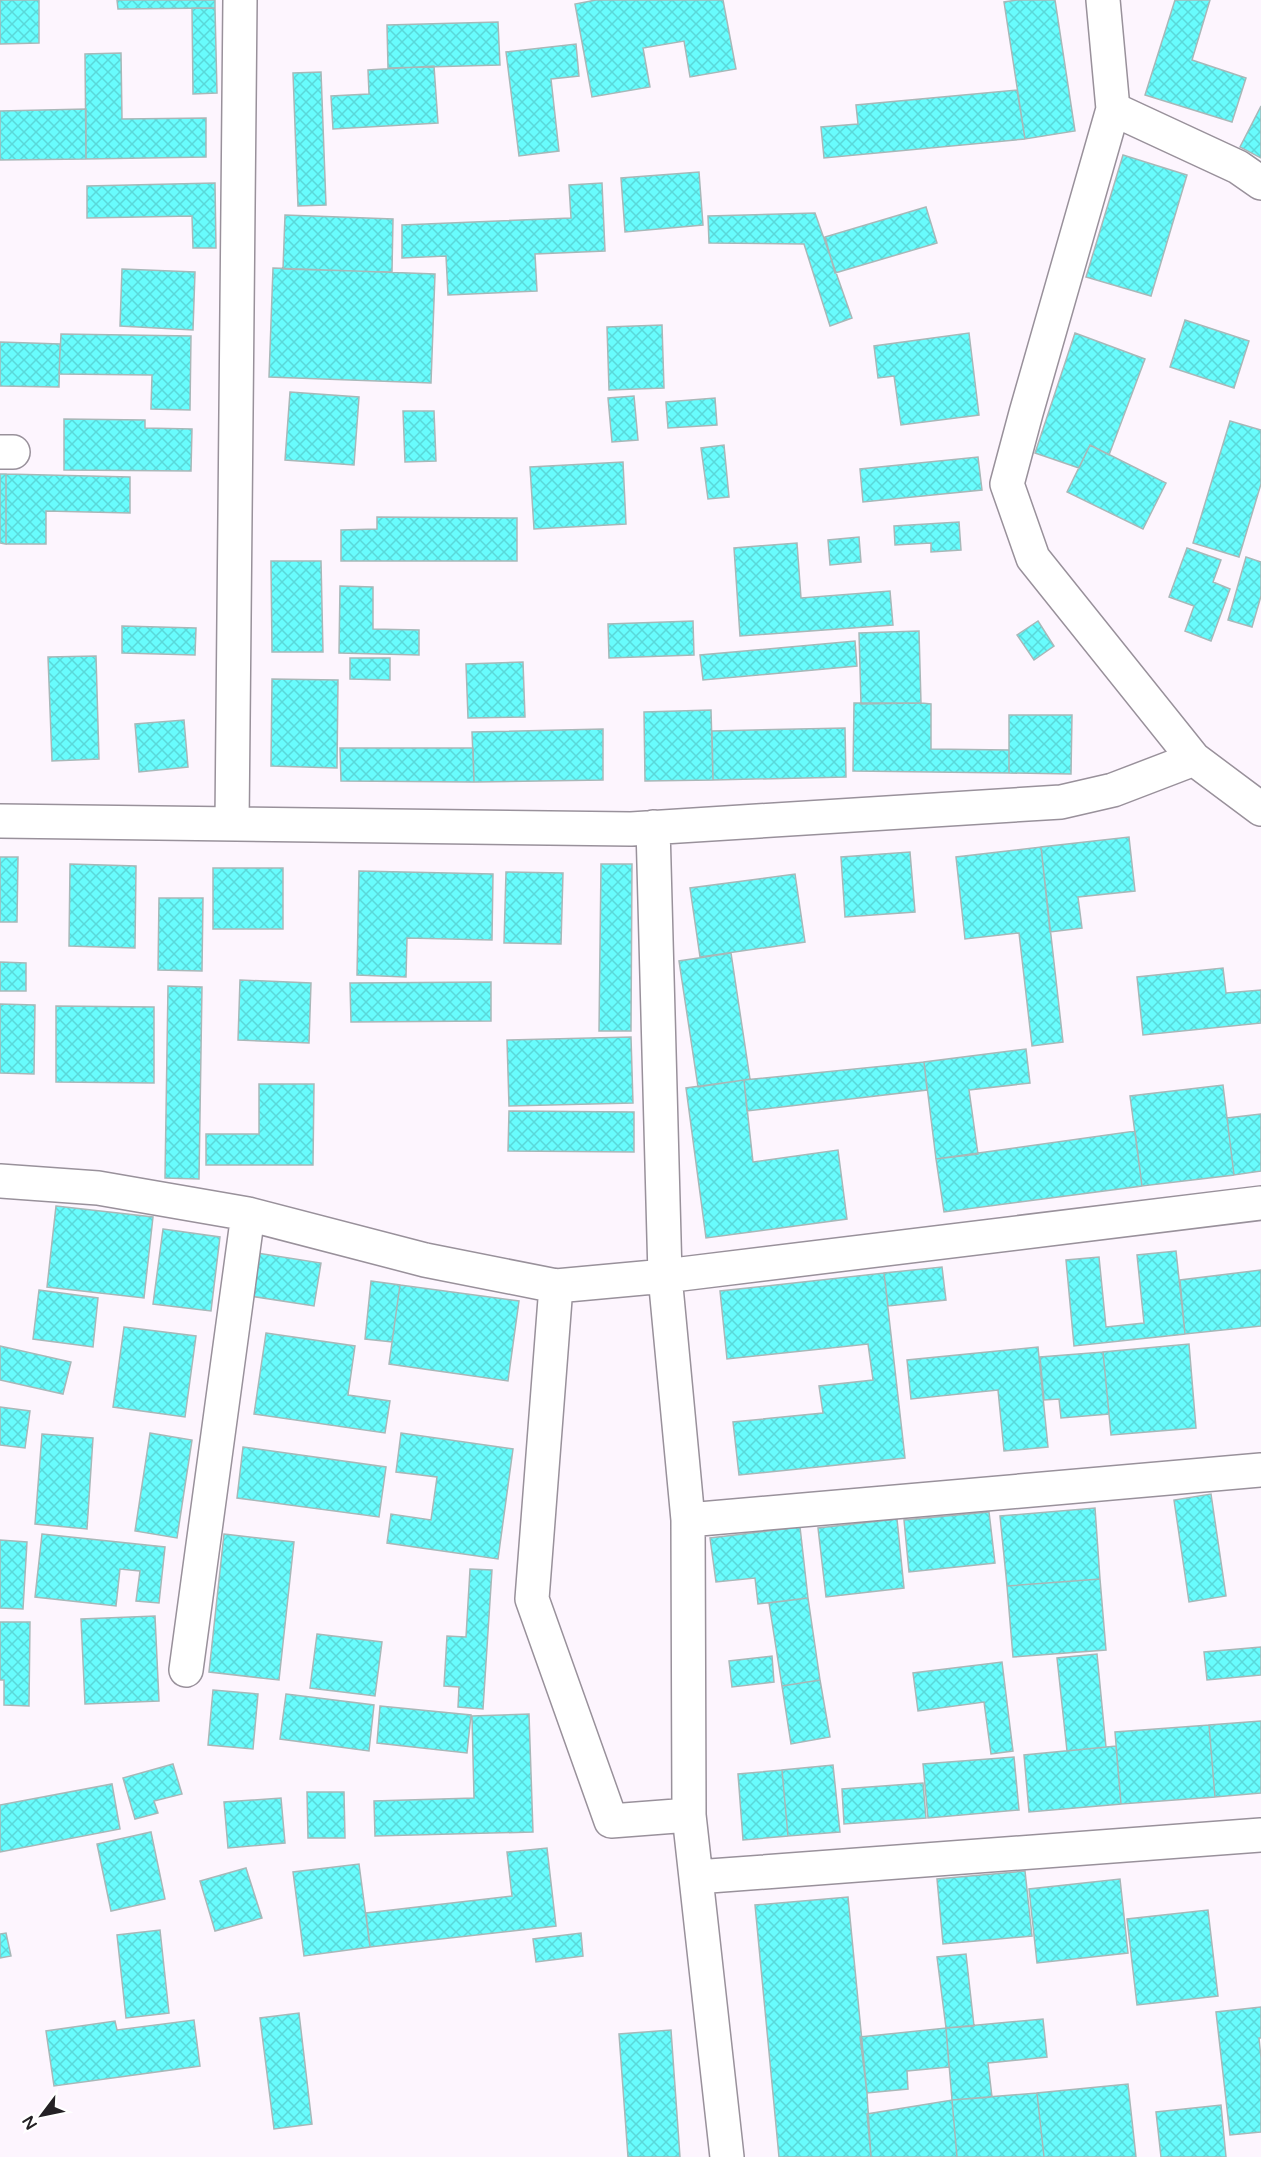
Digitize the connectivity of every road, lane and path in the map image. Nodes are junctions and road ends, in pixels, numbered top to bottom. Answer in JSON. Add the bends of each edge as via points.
{"nodes":[{"id":1,"x":240,"y":0,"type":"edge"},
{"id":2,"x":1103,"y":0,"type":"edge"},
{"id":3,"x":1113,"y":109,"type":"junction"},
{"id":4,"x":1261,"y":183,"type":"edge"},
{"id":5,"x":1194,"y":759,"type":"junction"},
{"id":6,"x":1261,"y":809,"type":"edge"},
{"id":7,"x":0,"y":821,"type":"edge"},
{"id":8,"x":232,"y":824,"type":"junction"},
{"id":9,"x":653,"y":827,"type":"junction"},
{"id":10,"x":0,"y":1181,"type":"edge"},
{"id":11,"x":1261,"y":1203,"type":"edge"},
{"id":12,"x":248,"y":1214,"type":"junction"},
{"id":13,"x":665,"y":1276,"type":"junction"},
{"id":14,"x":556,"y":1286,"type":"junction"},
{"id":15,"x":1261,"y":1470,"type":"edge"},
{"id":16,"x":688,"y":1520,"type":"junction"},
{"id":17,"x":186,"y":1670,"type":"dead end"},
{"id":18,"x":689,"y":1815,"type":"junction"},
{"id":19,"x":1261,"y":1834,"type":"edge"},
{"id":20,"x":696,"y":1877,"type":"junction"},
{"id":21,"x":727,"y":2157,"type":"edge"}],
"edges":[{"from":1,"to":8,"type":"street"},
{"from":2,"to":3,"type":"street"},
{"from":3,"to":4,"type":"street","via":[[1238,167]]},
{"from":3,"to":5,"type":"street","via":[[1007,484],[1033,558]]},
{"from":5,"to":6,"type":"street"},
{"from":5,"to":9,"type":"street","via":[[1113,790],[1061,802]]},
{"from":7,"to":8,"type":"street"},
{"from":8,"to":9,"type":"street"},
{"from":9,"to":13,"type":"street"},
{"from":10,"to":12,"type":"street","via":[[98,1188]]},
{"from":11,"to":13,"type":"street"},
{"from":12,"to":14,"type":"street","via":[[425,1260]]},
{"from":12,"to":17,"type":"street"},
{"from":13,"to":14,"type":"street"},
{"from":13,"to":16,"type":"street"},
{"from":14,"to":18,"type":"street","via":[[532,1599],[611,1821]]},
{"from":15,"to":16,"type":"street"},
{"from":16,"to":18,"type":"street"},
{"from":18,"to":20,"type":"street"},
{"from":19,"to":20,"type":"street"},
{"from":20,"to":21,"type":"street"}]}
